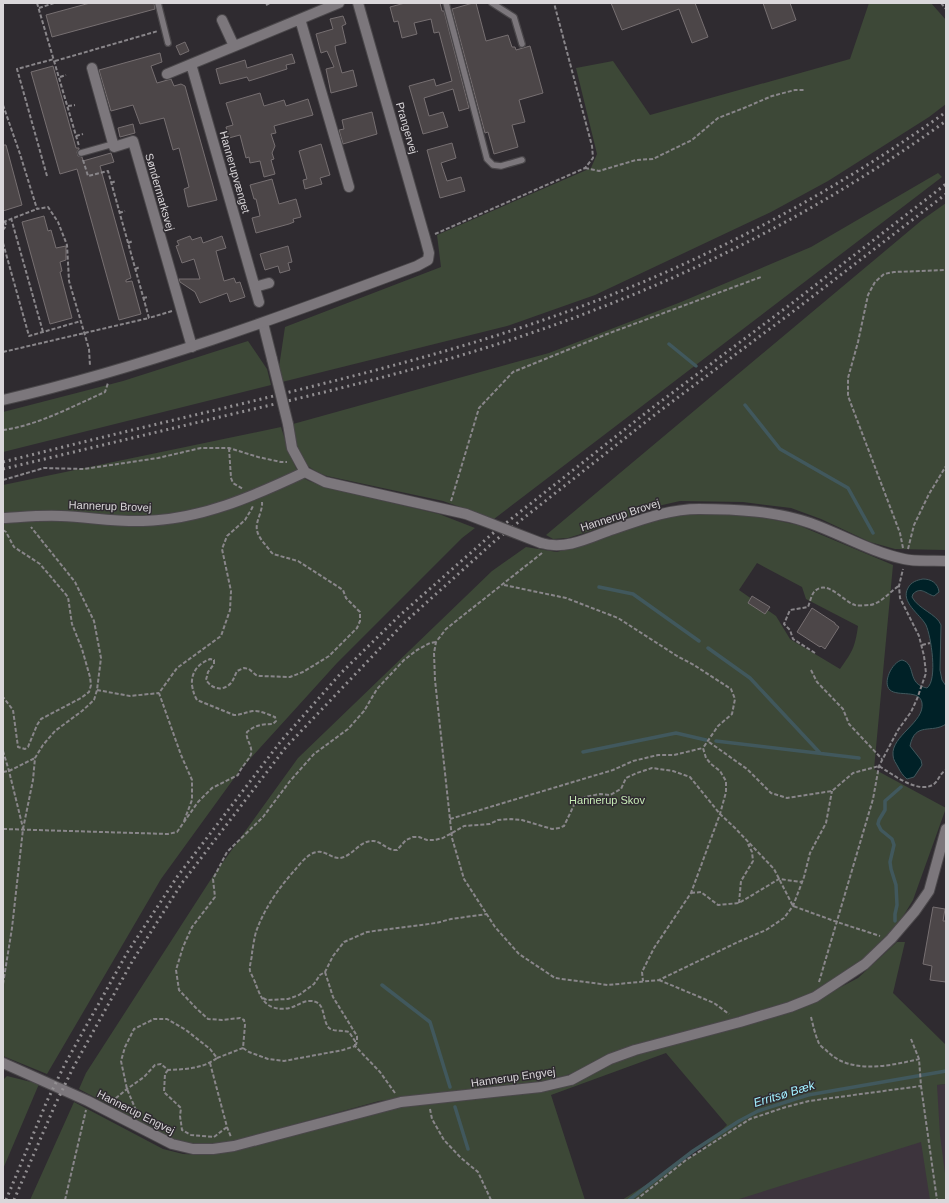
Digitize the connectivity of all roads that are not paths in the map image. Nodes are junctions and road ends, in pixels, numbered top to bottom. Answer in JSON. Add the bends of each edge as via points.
{"nodes":[{"id":1,"x":158,"y":3,"type":"edge"},
{"id":2,"x":339,"y":3,"type":"edge"},
{"id":3,"x":358,"y":3,"type":"edge"},
{"id":4,"x":446,"y":3,"type":"edge"},
{"id":5,"x":492,"y":3,"type":"edge"},
{"id":6,"x":300,"y":19,"type":"junction"},
{"id":7,"x":222,"y":20,"type":"dead end"},
{"id":8,"x":168,"y":43,"type":"dead end"},
{"id":9,"x":522,"y":44,"type":"dead end"},
{"id":10,"x":234,"y":46,"type":"junction"},
{"id":11,"x":191,"y":64,"type":"junction"},
{"id":12,"x":92,"y":68,"type":"dead end"},
{"id":13,"x":167,"y":74,"type":"dead end"},
{"id":14,"x":113,"y":144,"type":"junction"},
{"id":15,"x":81,"y":153,"type":"road end"},
{"id":16,"x":522,"y":160,"type":"dead end"},
{"id":17,"x":349,"y":187,"type":"dead end"},
{"id":18,"x":269,"y":283,"type":"dead end"},
{"id":19,"x":255,"y":287,"type":"junction"},
{"id":20,"x":259,"y":302,"type":"dead end"},
{"id":21,"x":263,"y":323,"type":"junction"},
{"id":22,"x":192,"y":347,"type":"junction"},
{"id":23,"x":3,"y":400,"type":"edge"},
{"id":24,"x":304,"y":472,"type":"junction"},
{"id":25,"x":3,"y":518,"type":"edge"},
{"id":26,"x":946,"y":560,"type":"edge"},
{"id":27,"x":946,"y":829,"type":"edge"},
{"id":28,"x":3,"y":1063,"type":"edge"}],
"edges":[{"from":1,"to":8,"type":"lane"},
{"from":2,"to":6,"type":"street"},
{"from":3,"to":21,"type":"street","name":"Prangervej","via":[[425,238],[428,260]]},
{"from":4,"to":16,"type":"lane","via":[[488,159],[493,165],[501,166]]},
{"from":5,"to":9,"type":"lane","via":[[514,17]]},
{"from":6,"to":10,"type":"street"},
{"from":6,"to":17,"type":"street"},
{"from":7,"to":10,"type":"street"},
{"from":10,"to":11,"type":"street"},
{"from":11,"to":13,"type":"street"},
{"from":11,"to":19,"type":"street","name":"Hannerupvænget"},
{"from":12,"to":14,"type":"street"},
{"from":14,"to":15,"type":"lane"},
{"from":14,"to":22,"type":"street","name":"Søndermarksvej","via":[[114,147],[133,141]]},
{"from":18,"to":19,"type":"street"},
{"from":19,"to":20,"type":"street","name":"Hannerupvænget"},
{"from":21,"to":22,"type":"street"},
{"from":21,"to":24,"type":"street","bridge":true,"via":[[292,448]]},
{"from":22,"to":23,"type":"street"},
{"from":24,"to":25,"type":"street","name":"Hannerup Brovej","via":[[253,496],[200,513],[162,520],[60,516]]},
{"from":24,"to":26,"type":"street","name":"Hannerup Brovej","bridge":true,"via":[[325,482],[466,514],[551,546],[566,545],[674,510],[752,510],[809,523],[887,555],[905,559]]},
{"from":27,"to":28,"type":"street","name":"Hannerup Engvej","via":[[929,891],[915,911],[891,940],[864,964],[815,997],[740,1022],[635,1050],[610,1059],[571,1080],[541,1087],[401,1102],[234,1146],[193,1149],[172,1144],[88,1101]]}]}
